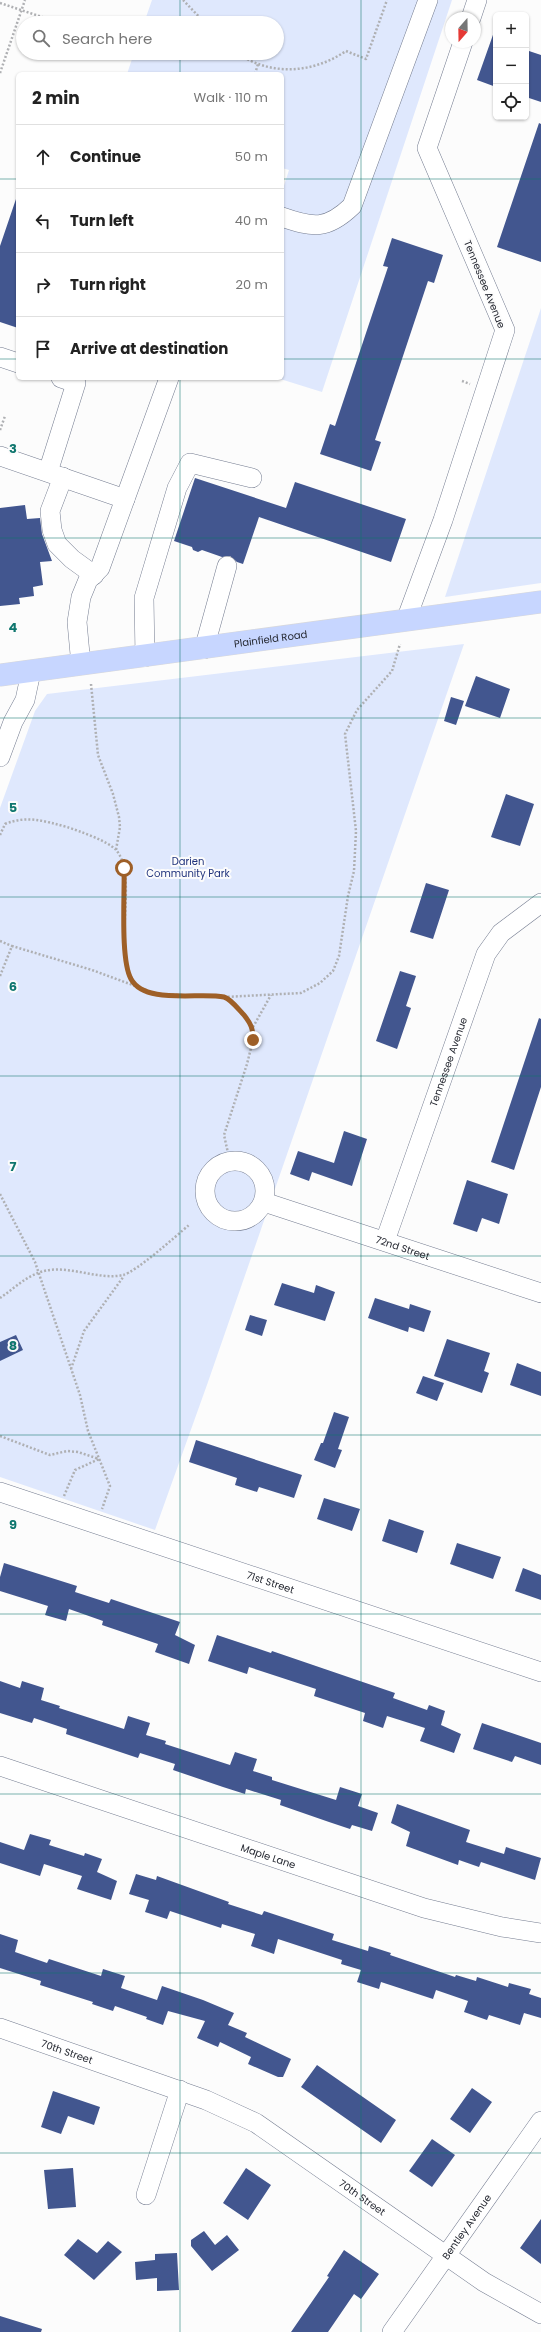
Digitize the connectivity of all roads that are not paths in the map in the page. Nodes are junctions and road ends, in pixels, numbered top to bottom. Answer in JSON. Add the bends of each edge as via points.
{"nodes":[{"id":1,"x":428,"y":0,"type":"edge"},
{"id":2,"x":477,"y":0,"type":"edge"},
{"id":3,"x":473,"y":12,"type":"edge"},
{"id":4,"x":461,"y":48,"type":"edge"},
{"id":5,"x":284,"y":218,"type":"edge"},
{"id":6,"x":0,"y":357,"type":"edge"},
{"id":7,"x":16,"y":363,"type":"edge"},
{"id":8,"x":72,"y":380,"type":"edge"},
{"id":9,"x":168,"y":380,"type":"edge"},
{"id":10,"x":0,"y":456,"type":"edge"},
{"id":11,"x":55,"y":475,"type":"junction"},
{"id":12,"x":252,"y":478,"type":"dead end"},
{"id":13,"x":125,"y":499,"type":"junction"},
{"id":14,"x":228,"y":566,"type":"dead end"},
{"id":15,"x":94,"y":575,"type":"junction"},
{"id":16,"x":541,"y":602,"type":"edge"},
{"id":17,"x":406,"y":620,"type":"junction"},
{"id":18,"x":204,"y":649,"type":"junction"},
{"id":19,"x":145,"y":657,"type":"junction"},
{"id":20,"x":31,"y":672,"type":"junction"},
{"id":21,"x":86,"y":674,"type":"junction"},
{"id":22,"x":0,"y":675,"type":"edge"},
{"id":23,"x":0,"y":757,"type":"edge"},
{"id":24,"x":541,"y":903,"type":"edge"},
{"id":25,"x":264,"y":1202,"type":"junction"},
{"id":26,"x":385,"y":1241,"type":"junction"},
{"id":27,"x":541,"y":1293,"type":"edge"},
{"id":28,"x":0,"y":1492,"type":"edge"},
{"id":29,"x":541,"y":1672,"type":"edge"},
{"id":30,"x":0,"y":1766,"type":"edge"},
{"id":31,"x":541,"y":1933,"type":"edge"},
{"id":32,"x":0,"y":2028,"type":"edge"},
{"id":33,"x":180,"y":2090,"type":"junction"},
{"id":34,"x":541,"y":2121,"type":"edge"},
{"id":35,"x":146,"y":2195,"type":"dead end"},
{"id":36,"x":446,"y":2255,"type":"junction"},
{"id":37,"x":541,"y":2314,"type":"edge"},
{"id":38,"x":392,"y":2332,"type":"edge"}],
"edges":[{"from":1,"to":5,"type":"street","via":[[352,206],[340,218],[321,224],[307,226]]},
{"from":2,"to":3,"type":"street"},
{"from":4,"to":17,"type":"street","name":"Tennessee Avenue","via":[[427,148],[505,330],[443,520]]},
{"from":6,"to":7,"type":"street"},
{"from":8,"to":11,"type":"street"},
{"from":9,"to":13,"type":"street"},
{"from":10,"to":11,"type":"street"},
{"from":11,"to":13,"type":"street"},
{"from":11,"to":15,"type":"street","via":[[50,511],[57,544]]},
{"from":12,"to":19,"type":"street","via":[[190,463],[177,488],[144,598]]},
{"from":13,"to":15,"type":"street","via":[[100,568]]},
{"from":14,"to":18,"type":"street"},
{"from":15,"to":21,"type":"street","via":[[88,580],[81,597],[77,622]]},
{"from":16,"to":17,"type":"main road","name":"Plainfield Road"},
{"from":17,"to":18,"type":"main road","name":"Plainfield Road"},
{"from":18,"to":19,"type":"main road","name":"Plainfield Road"},
{"from":19,"to":21,"type":"main road","name":"Plainfield Road"},
{"from":20,"to":21,"type":"main road","name":"Plainfield Road"},
{"from":20,"to":22,"type":"main road","name":"Plainfield Road"},
{"from":20,"to":23,"type":"street","via":[[26,700],[13,722]]},
{"from":24,"to":26,"type":"street","name":"Tennessee Avenue","via":[[501,933],[486,954]]},
{"from":25,"to":25,"type":"street","via":[[264,1181],[259,1172],[250,1165],[241,1162],[220,1165],[207,1181],[207,1200],[210,1208],[225,1220],[244,1220],[259,1210]]},
{"from":25,"to":26,"type":"street","name":"72nd Street"},
{"from":26,"to":27,"type":"street","name":"72nd Street"},
{"from":28,"to":29,"type":"street","name":"71st Street"},
{"from":30,"to":31,"type":"street","name":"Maple Lane","via":[[424,1908],[502,1927]]},
{"from":32,"to":33,"type":"street","name":"70th Street"},
{"from":33,"to":35,"type":"street"},
{"from":33,"to":36,"type":"street","name":"70th Street","via":[[229,2110],[269,2131]]},
{"from":34,"to":36,"type":"street","name":"Bentley Avenue"},
{"from":36,"to":37,"type":"street","name":"70th Street","via":[[503,2294]]},
{"from":36,"to":38,"type":"street","name":"Bentley Avenue"}]}
